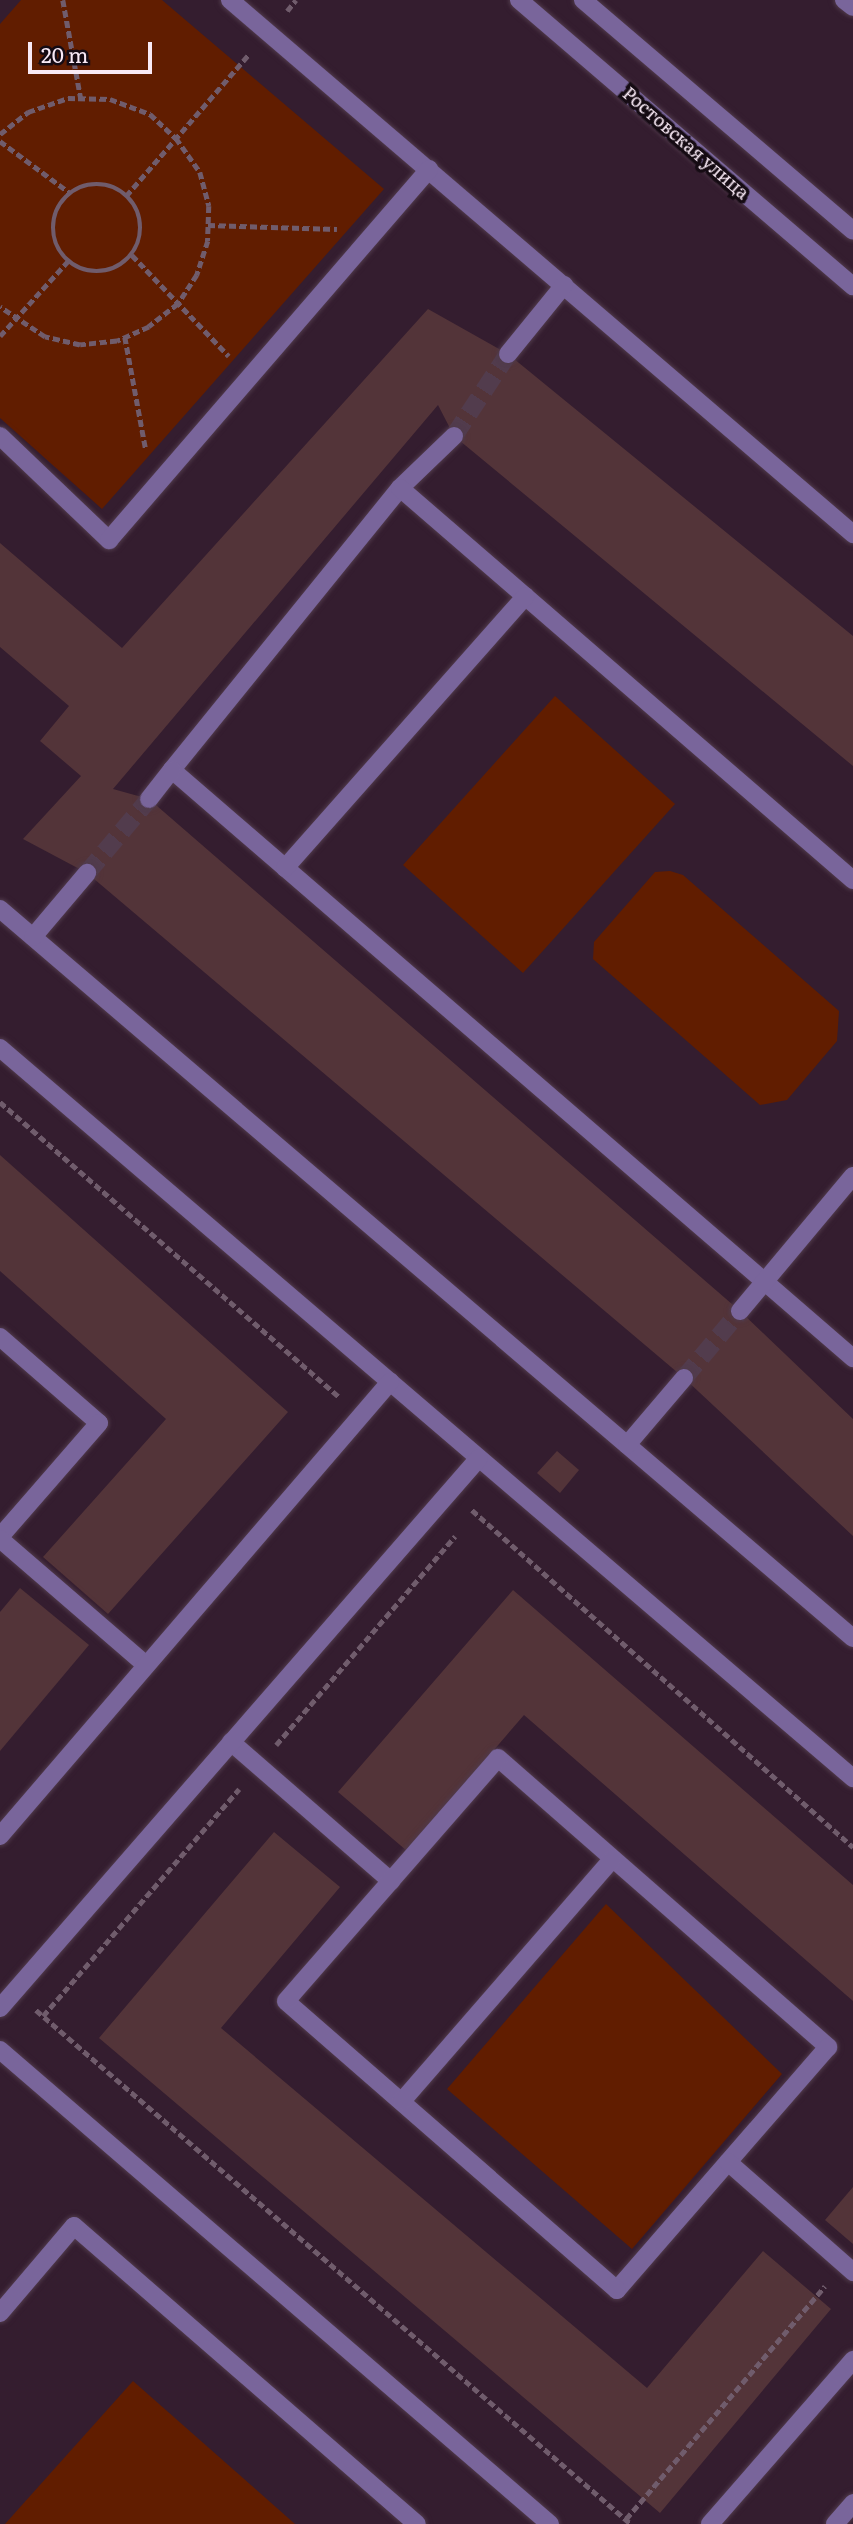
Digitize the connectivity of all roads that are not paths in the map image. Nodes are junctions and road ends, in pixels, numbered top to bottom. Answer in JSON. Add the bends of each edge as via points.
{"nodes":[{"id":1,"x":230,"y":0,"type":"edge"},
{"id":2,"x":519,"y":0,"type":"edge"},
{"id":3,"x":583,"y":0,"type":"edge"},
{"id":4,"x":844,"y":0,"type":"edge"},
{"id":5,"x":853,"y":8,"type":"edge"},
{"id":6,"x":429,"y":169,"type":"junction"},
{"id":7,"x":853,"y":231,"type":"edge"},
{"id":8,"x":564,"y":285,"type":"junction"},
{"id":9,"x":853,"y":286,"type":"edge"},
{"id":10,"x":508,"y":354,"type":"tunnel mouth"},
{"id":11,"x":0,"y":436,"type":"edge"},
{"id":12,"x":454,"y":436,"type":"tunnel mouth"},
{"id":13,"x":400,"y":488,"type":"junction"},
{"id":14,"x":853,"y":534,"type":"edge"},
{"id":15,"x":526,"y":596,"type":"junction"},
{"id":16,"x":172,"y":771,"type":"junction"},
{"id":17,"x":149,"y":799,"type":"tunnel mouth"},
{"id":18,"x":285,"y":868,"type":"junction"},
{"id":19,"x":87,"y":873,"type":"tunnel mouth"},
{"id":20,"x":853,"y":880,"type":"edge"},
{"id":21,"x":0,"y":909,"type":"edge"},
{"id":22,"x":33,"y":937,"type":"junction"},
{"id":23,"x":0,"y":1048,"type":"edge"},
{"id":24,"x":853,"y":1176,"type":"edge"},
{"id":25,"x":764,"y":1282,"type":"junction"},
{"id":26,"x":740,"y":1311,"type":"tunnel mouth"},
{"id":27,"x":0,"y":1337,"type":"edge"},
{"id":28,"x":853,"y":1359,"type":"edge"},
{"id":29,"x":684,"y":1378,"type":"tunnel mouth"},
{"id":30,"x":390,"y":1382,"type":"junction"},
{"id":31,"x":627,"y":1445,"type":"junction"},
{"id":32,"x":478,"y":1458,"type":"junction"},
{"id":33,"x":0,"y":1538,"type":"edge"},
{"id":34,"x":853,"y":1637,"type":"edge"},
{"id":35,"x":146,"y":1665,"type":"junction"},
{"id":36,"x":231,"y":1742,"type":"junction"},
{"id":37,"x":853,"y":1778,"type":"edge"},
{"id":38,"x":0,"y":1836,"type":"edge"},
{"id":39,"x":612,"y":1859,"type":"junction"},
{"id":40,"x":391,"y":1881,"type":"junction"},
{"id":41,"x":0,"y":2008,"type":"edge"},
{"id":42,"x":0,"y":2050,"type":"edge"},
{"id":43,"x":402,"y":2101,"type":"junction"},
{"id":44,"x":728,"y":2162,"type":"junction"},
{"id":45,"x":848,"y":2268,"type":"edge"},
{"id":46,"x":0,"y":2313,"type":"edge"},
{"id":47,"x":853,"y":2360,"type":"edge"},
{"id":48,"x":853,"y":2503,"type":"edge"},
{"id":49,"x":417,"y":2524,"type":"edge"},
{"id":50,"x":550,"y":2524,"type":"edge"},
{"id":51,"x":710,"y":2524,"type":"edge"},
{"id":52,"x":835,"y":2524,"type":"edge"}],
"edges":[{"from":1,"to":6,"type":"street"},
{"from":2,"to":9,"type":"street","name":"Ростовская улица"},
{"from":3,"to":7,"type":"street"},
{"from":4,"to":5,"type":"street"},
{"from":6,"to":8,"type":"street"},
{"from":6,"to":11,"type":"street","via":[[109,540]]},
{"from":8,"to":10,"type":"street"},
{"from":8,"to":14,"type":"street"},
{"from":12,"to":13,"type":"street"},
{"from":13,"to":15,"type":"street"},
{"from":13,"to":16,"type":"street"},
{"from":15,"to":18,"type":"street"},
{"from":15,"to":20,"type":"street"},
{"from":16,"to":17,"type":"street"},
{"from":16,"to":18,"type":"street"},
{"from":18,"to":25,"type":"street"},
{"from":19,"to":22,"type":"street"},
{"from":21,"to":22,"type":"street"},
{"from":22,"to":31,"type":"street"},
{"from":23,"to":30,"type":"street"},
{"from":24,"to":25,"type":"street"},
{"from":25,"to":26,"type":"street"},
{"from":25,"to":28,"type":"street"},
{"from":27,"to":33,"type":"street","via":[[99,1423]]},
{"from":29,"to":31,"type":"street"},
{"from":30,"to":32,"type":"street"},
{"from":30,"to":35,"type":"street"},
{"from":31,"to":34,"type":"street"},
{"from":32,"to":36,"type":"street"},
{"from":32,"to":37,"type":"street"},
{"from":33,"to":35,"type":"street"},
{"from":35,"to":38,"type":"street"},
{"from":36,"to":40,"type":"street"},
{"from":36,"to":41,"type":"street"},
{"from":39,"to":40,"type":"street","via":[[498,1758]]},
{"from":39,"to":43,"type":"street"},
{"from":39,"to":44,"type":"street","via":[[828,2047]]},
{"from":40,"to":43,"type":"street","via":[[286,2001]]},
{"from":42,"to":50,"type":"street"},
{"from":43,"to":44,"type":"street","via":[[617,2290]]},
{"from":44,"to":45,"type":"street"},
{"from":46,"to":49,"type":"street","via":[[74,2226]]},
{"from":47,"to":51,"type":"street"},
{"from":48,"to":52,"type":"street"}]}
